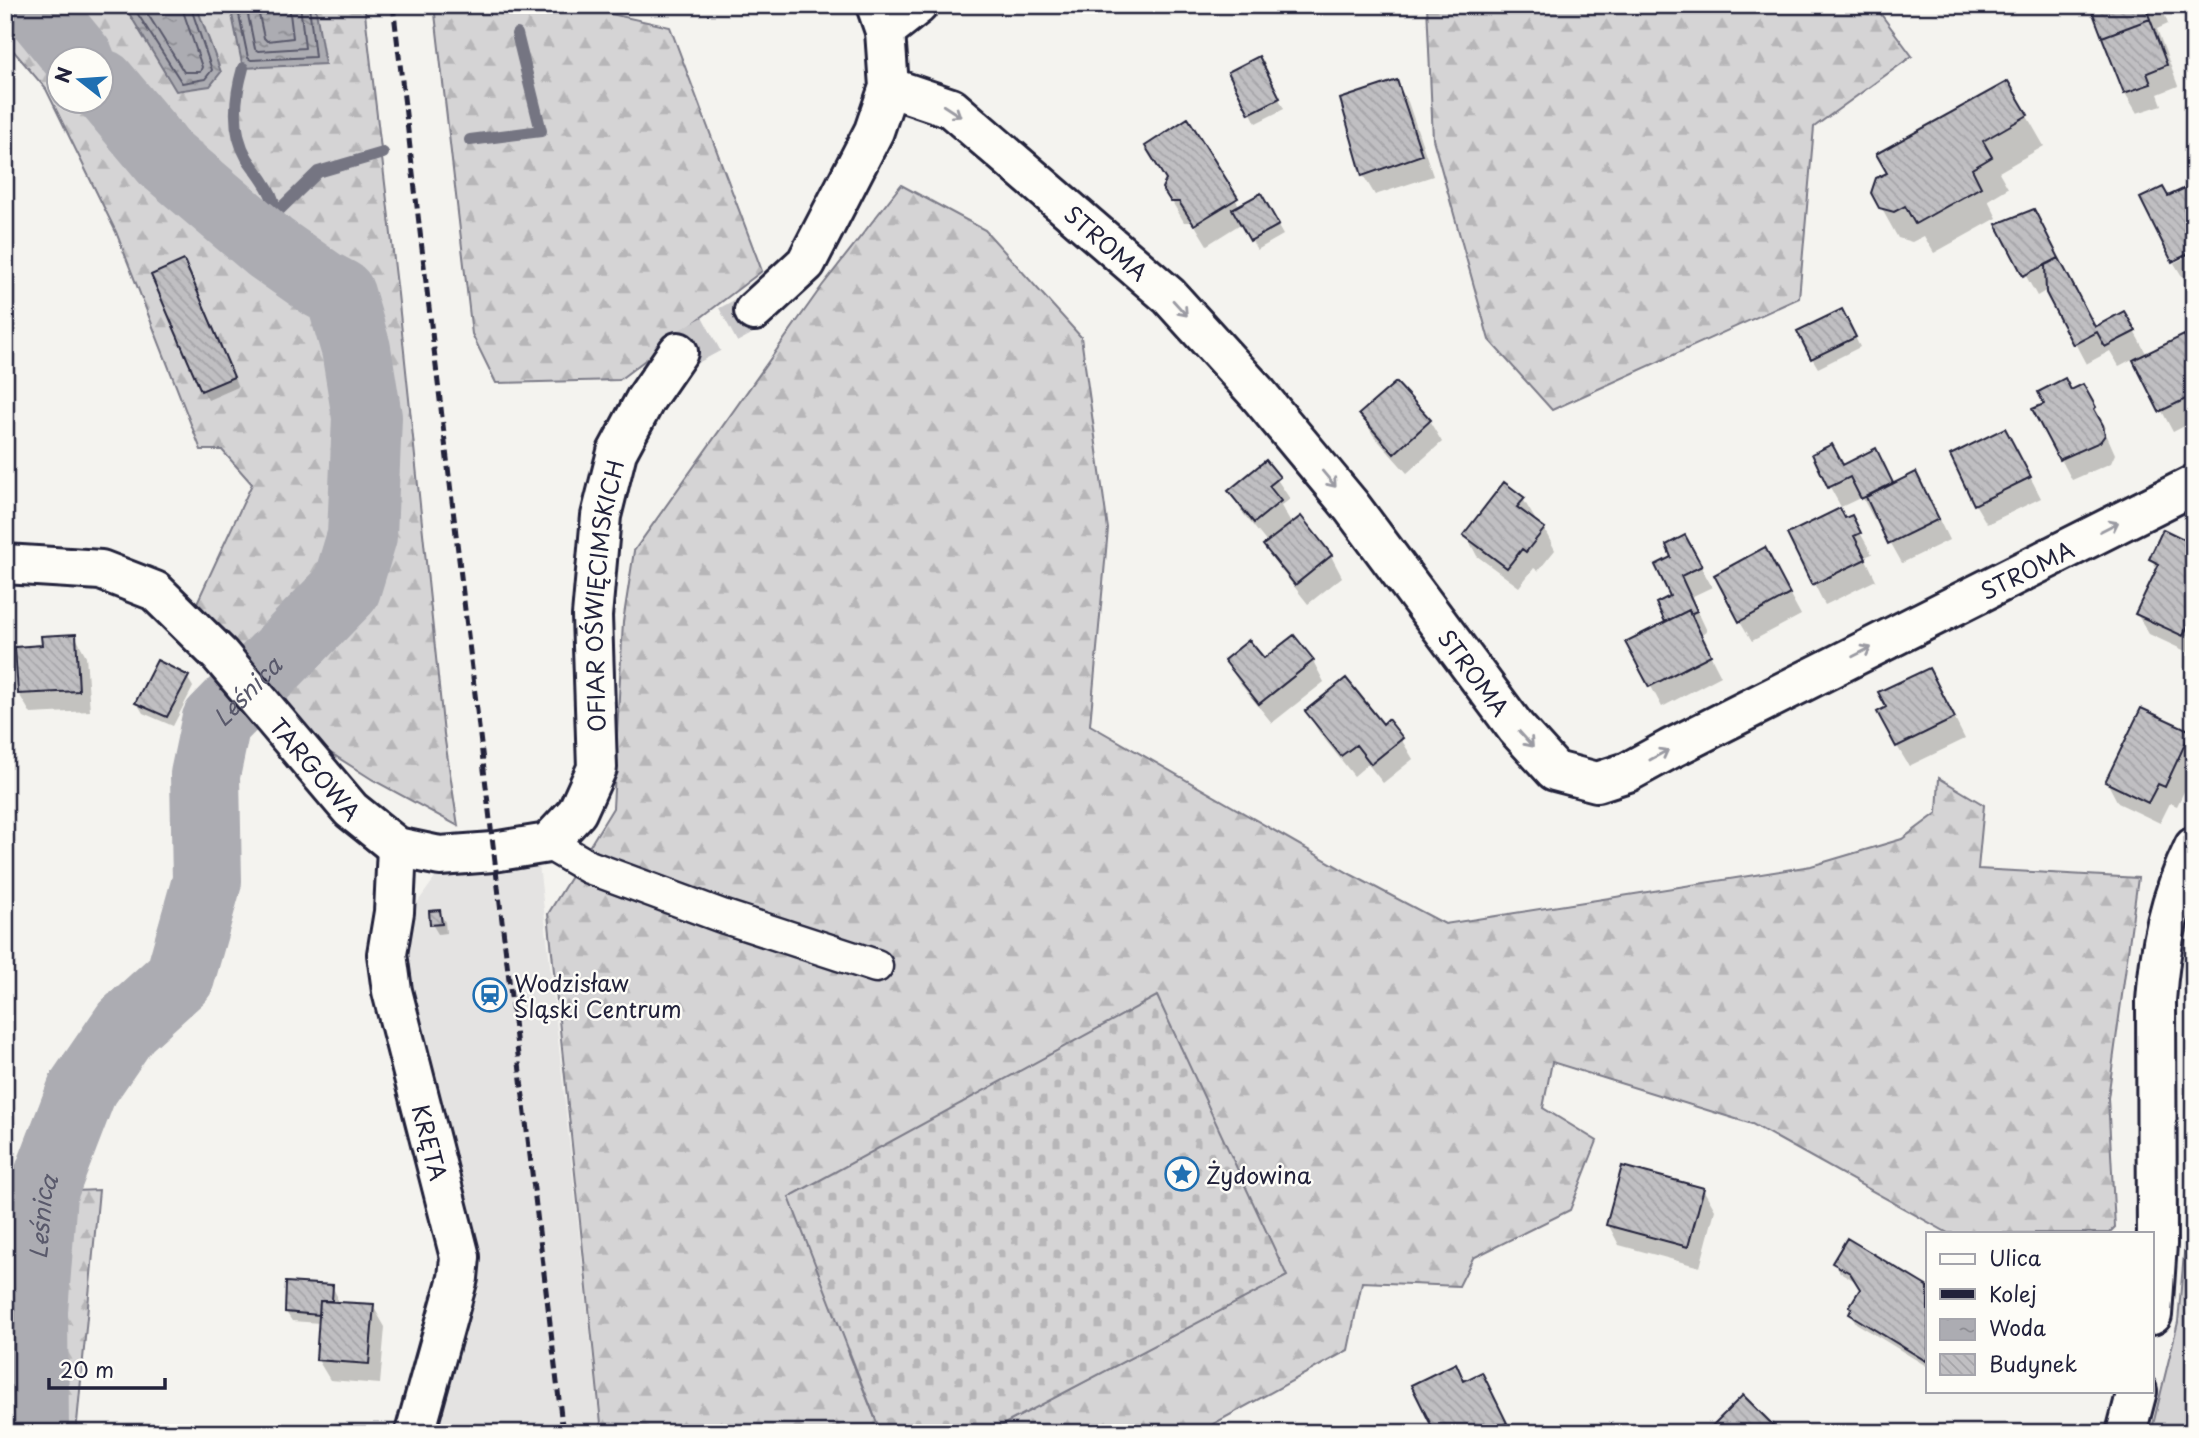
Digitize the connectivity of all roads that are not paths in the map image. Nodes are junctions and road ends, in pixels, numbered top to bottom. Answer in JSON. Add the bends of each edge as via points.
{"nodes":[{"id":1,"x":918,"y":5,"type":"edge"},
{"id":2,"x":880,"y":18,"type":"edge"},
{"id":3,"x":889,"y":87,"type":"junction"},
{"id":4,"x":754,"y":311,"type":"tunnel mouth"},
{"id":5,"x":678,"y":352,"type":"tunnel mouth"},
{"id":6,"x":2194,"y":485,"type":"edge"},
{"id":7,"x":5,"y":564,"type":"edge"},
{"id":8,"x":548,"y":843,"type":"junction"},
{"id":9,"x":397,"y":847,"type":"junction"},
{"id":10,"x":2194,"y":847,"type":"edge"},
{"id":11,"x":876,"y":966,"type":"dead end"},
{"id":12,"x":2154,"y":1287,"type":"edge"},
{"id":13,"x":2137,"y":1392,"type":"edge"},
{"id":14,"x":415,"y":1433,"type":"edge"},
{"id":15,"x":2126,"y":1433,"type":"edge"}],
"edges":[{"from":1,"to":2,"type":"street"},
{"from":2,"to":3,"type":"street"},
{"from":3,"to":4,"type":"street","via":[[874,131],[806,263]]},
{"from":3,"to":6,"type":"street","name":"STROMA","one_way":true,"via":[[951,108],[1169,296],[1351,506],[1516,727],[1555,771],[1597,782],[1628,772]]},
{"from":5,"to":8,"type":"street","name":"OFIAR OŚWIĘCIMSKICH","via":[[617,452],[601,516],[592,616],[597,768],[577,812]]},
{"from":7,"to":9,"type":"street","name":"TARGOWA","via":[[101,570],[155,592],[220,655],[351,810]]},
{"from":8,"to":9,"type":"street","name":"TARGOWA","via":[[440,856]]},
{"from":8,"to":11,"type":"street","via":[[589,867]]},
{"from":9,"to":14,"type":"street","name":"KRĘTA","via":[[387,954],[392,991],[460,1257]]},
{"from":10,"to":12,"type":"street","via":[[2168,913],[2158,966]]},
{"from":13,"to":15,"type":"street"}]}
